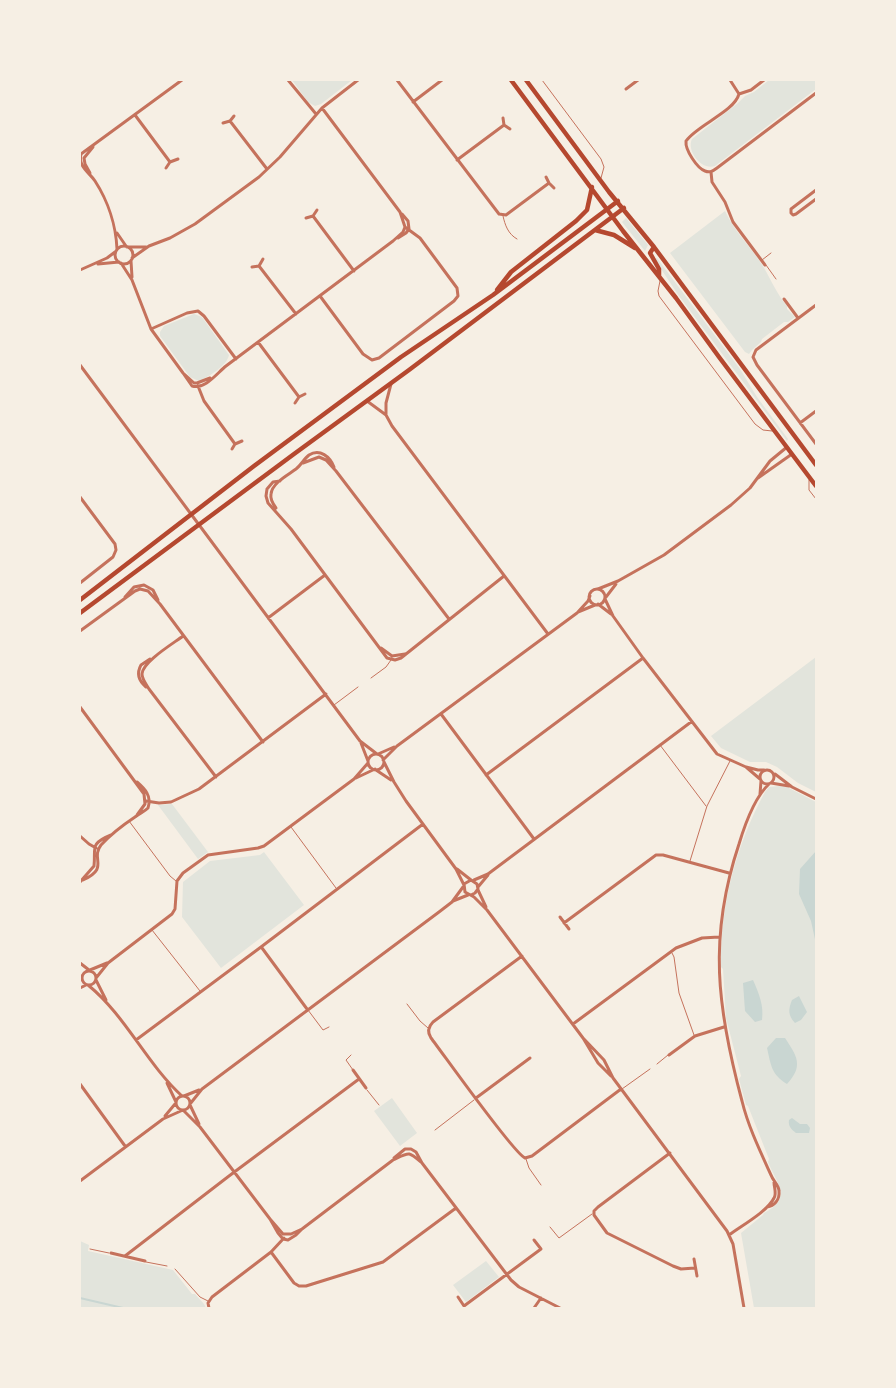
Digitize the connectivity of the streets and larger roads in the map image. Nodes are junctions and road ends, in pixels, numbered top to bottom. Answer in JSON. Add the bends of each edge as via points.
{"nodes":[{"id":1,"x":182,"y":80,"type":"edge"},
{"id":2,"x":288,"y":80,"type":"edge"},
{"id":3,"x":358,"y":80,"type":"edge"},
{"id":4,"x":397,"y":80,"type":"edge"},
{"id":5,"x":442,"y":80,"type":"edge"},
{"id":6,"x":511,"y":80,"type":"edge"},
{"id":7,"x":526,"y":80,"type":"edge"},
{"id":8,"x":638,"y":80,"type":"edge"},
{"id":9,"x":730,"y":80,"type":"edge"},
{"id":10,"x":764,"y":80,"type":"edge"},
{"id":11,"x":626,"y":90,"type":"dead end"},
{"id":12,"x":816,"y":93,"type":"edge"},
{"id":13,"x":739,"y":94,"type":"junction"},
{"id":14,"x":413,"y":102,"type":"junction"},
{"id":15,"x":322,"y":108,"type":"junction"},
{"id":16,"x":316,"y":114,"type":"junction"},
{"id":17,"x":136,"y":115,"type":"junction"},
{"id":18,"x":234,"y":116,"type":"dead end"},
{"id":19,"x":503,"y":118,"type":"dead end"},
{"id":20,"x":230,"y":121,"type":"junction"},
{"id":21,"x":223,"y":123,"type":"dead end"},
{"id":22,"x":504,"y":125,"type":"junction"},
{"id":23,"x":510,"y":129,"type":"dead end"},
{"id":24,"x":81,"y":158,"type":"edge"},
{"id":25,"x":178,"y":160,"type":"dead end"},
{"id":26,"x":457,"y":160,"type":"junction"},
{"id":27,"x":170,"y":162,"type":"junction"},
{"id":28,"x":166,"y":168,"type":"dead end"},
{"id":29,"x":267,"y":169,"type":"junction"},
{"id":30,"x":711,"y":172,"type":"junction"},
{"id":31,"x":546,"y":177,"type":"dead end"},
{"id":32,"x":549,"y":183,"type":"junction"},
{"id":33,"x":592,"y":186,"type":"junction"},
{"id":34,"x":554,"y":188,"type":"dead end"},
{"id":35,"x":816,"y":190,"type":"edge"},
{"id":36,"x":816,"y":199,"type":"edge"},
{"id":37,"x":618,"y":201,"type":"junction"},
{"id":38,"x":624,"y":208,"type":"junction"},
{"id":39,"x":608,"y":209,"type":"junction"},
{"id":40,"x":317,"y":210,"type":"dead end"},
{"id":41,"x":313,"y":216,"type":"junction"},
{"id":42,"x":613,"y":217,"type":"junction"},
{"id":43,"x":306,"y":218,"type":"dead end"},
{"id":44,"x":407,"y":228,"type":"junction"},
{"id":45,"x":595,"y":230,"type":"junction"},
{"id":46,"x":116,"y":232,"type":"junction"},
{"id":47,"x":149,"y":246,"type":"junction"},
{"id":48,"x":127,"y":247,"type":"junction"},
{"id":49,"x":654,"y":247,"type":"junction"},
{"id":50,"x":638,"y":249,"type":"junction"},
{"id":51,"x":116,"y":250,"type":"junction"},
{"id":52,"x":131,"y":259,"type":"junction"},
{"id":53,"x":263,"y":259,"type":"dead end"},
{"id":54,"x":120,"y":263,"type":"junction"},
{"id":55,"x":95,"y":264,"type":"junction"},
{"id":56,"x":765,"y":265,"type":"road end"},
{"id":57,"x":259,"y":266,"type":"junction"},
{"id":58,"x":252,"y":267,"type":"dead end"},
{"id":59,"x":80,"y":270,"type":"edge"},
{"id":60,"x":354,"y":271,"type":"junction"},
{"id":61,"x":660,"y":278,"type":"junction"},
{"id":62,"x":132,"y":280,"type":"junction"},
{"id":63,"x":320,"y":296,"type":"junction"},
{"id":64,"x":493,"y":296,"type":"junction"},
{"id":65,"x":784,"y":299,"type":"dead end"},
{"id":66,"x":816,"y":305,"type":"edge"},
{"id":67,"x":296,"y":314,"type":"junction"},
{"id":68,"x":798,"y":318,"type":"junction"},
{"id":69,"x":151,"y":329,"type":"junction"},
{"id":70,"x":258,"y":342,"type":"junction"},
{"id":71,"x":236,"y":359,"type":"junction"},
{"id":72,"x":80,"y":365,"type":"edge"},
{"id":73,"x":392,"y":383,"type":"junction"},
{"id":74,"x":198,"y":385,"type":"junction"},
{"id":75,"x":305,"y":394,"type":"dead end"},
{"id":76,"x":298,"y":397,"type":"junction"},
{"id":77,"x":367,"y":401,"type":"junction"},
{"id":78,"x":295,"y":403,"type":"dead end"},
{"id":79,"x":816,"y":411,"type":"edge"},
{"id":80,"x":386,"y":415,"type":"junction"},
{"id":81,"x":800,"y":423,"type":"junction"},
{"id":82,"x":242,"y":441,"type":"dead end"},
{"id":83,"x":798,"y":441,"type":"junction"},
{"id":84,"x":236,"y":444,"type":"junction"},
{"id":85,"x":816,"y":444,"type":"edge"},
{"id":86,"x":787,"y":447,"type":"junction"},
{"id":87,"x":803,"y":448,"type":"junction"},
{"id":88,"x":232,"y":449,"type":"dead end"},
{"id":89,"x":792,"y":454,"type":"junction"},
{"id":90,"x":816,"y":465,"type":"edge"},
{"id":91,"x":758,"y":479,"type":"junction"},
{"id":92,"x":816,"y":486,"type":"edge"},
{"id":93,"x":80,"y":497,"type":"edge"},
{"id":94,"x":190,"y":514,"type":"junction"},
{"id":95,"x":198,"y":524,"type":"junction"},
{"id":96,"x":325,"y":575,"type":"junction"},
{"id":97,"x":504,"y":576,"type":"junction"},
{"id":98,"x":618,"y":581,"type":"junction"},
{"id":99,"x":80,"y":582,"type":"edge"},
{"id":100,"x":598,"y":589,"type":"junction"},
{"id":101,"x":590,"y":596,"type":"junction"},
{"id":102,"x":605,"y":598,"type":"junction"},
{"id":103,"x":80,"y":600,"type":"edge"},
{"id":104,"x":597,"y":604,"type":"junction"},
{"id":105,"x":577,"y":613,"type":"junction"},
{"id":106,"x":80,"y":614,"type":"edge"},
{"id":107,"x":613,"y":616,"type":"junction"},
{"id":108,"x":268,"y":618,"type":"junction"},
{"id":109,"x":448,"y":619,"type":"junction"},
{"id":110,"x":80,"y":631,"type":"edge"},
{"id":111,"x":548,"y":634,"type":"junction"},
{"id":112,"x":183,"y":636,"type":"junction"},
{"id":113,"x":643,"y":658,"type":"junction"},
{"id":114,"x":326,"y":694,"type":"junction"},
{"id":115,"x":80,"y":707,"type":"edge"},
{"id":116,"x":441,"y":714,"type":"junction"},
{"id":117,"x":691,"y":722,"type":"junction"},
{"id":118,"x":360,"y":741,"type":"junction"},
{"id":119,"x":263,"y":742,"type":"junction"},
{"id":120,"x":397,"y":746,"type":"junction"},
{"id":121,"x":377,"y":754,"type":"junction"},
{"id":122,"x":384,"y":761,"type":"junction"},
{"id":123,"x":368,"y":762,"type":"junction"},
{"id":124,"x":746,"y":767,"type":"junction"},
{"id":125,"x":376,"y":769,"type":"junction"},
{"id":126,"x":764,"y":770,"type":"junction"},
{"id":127,"x":774,"y":774,"type":"junction"},
{"id":128,"x":486,"y":775,"type":"junction"},
{"id":129,"x":216,"y":776,"type":"junction"},
{"id":130,"x":354,"y":779,"type":"junction"},
{"id":131,"x":761,"y":780,"type":"junction"},
{"id":132,"x":394,"y":782,"type":"junction"},
{"id":133,"x":770,"y":783,"type":"junction"},
{"id":134,"x":792,"y":787,"type":"junction"},
{"id":135,"x":760,"y":794,"type":"junction"},
{"id":136,"x":816,"y":799,"type":"edge"},
{"id":137,"x":148,"y":801,"type":"junction"},
{"id":138,"x":423,"y":824,"type":"junction"},
{"id":139,"x":80,"y":836,"type":"edge"},
{"id":140,"x":534,"y":839,"type":"junction"},
{"id":141,"x":96,"y":848,"type":"junction"},
{"id":142,"x":456,"y":869,"type":"junction"},
{"id":143,"x":729,"y":873,"type":"junction"},
{"id":144,"x":488,"y":874,"type":"junction"},
{"id":145,"x":472,"y":880,"type":"junction"},
{"id":146,"x":81,"y":881,"type":"edge"},
{"id":147,"x":464,"y":886,"type":"junction"},
{"id":148,"x":478,"y":888,"type":"junction"},
{"id":149,"x":470,"y":895,"type":"junction"},
{"id":150,"x":452,"y":902,"type":"junction"},
{"id":151,"x":487,"y":910,"type":"junction"},
{"id":152,"x":560,"y":917,"type":"dead end"},
{"id":153,"x":564,"y":923,"type":"junction"},
{"id":154,"x":569,"y":929,"type":"dead end"},
{"id":155,"x":719,"y":937,"type":"junction"},
{"id":156,"x":261,"y":947,"type":"junction"},
{"id":157,"x":522,"y":956,"type":"junction"},
{"id":158,"x":80,"y":963,"type":"edge"},
{"id":159,"x":108,"y":963,"type":"junction"},
{"id":160,"x":89,"y":971,"type":"junction"},
{"id":161,"x":81,"y":976,"type":"edge"},
{"id":162,"x":96,"y":979,"type":"junction"},
{"id":163,"x":87,"y":984,"type":"junction"},
{"id":164,"x":80,"y":988,"type":"edge"},
{"id":165,"x":106,"y":1001,"type":"junction"},
{"id":166,"x":307,"y":1009,"type":"junction"},
{"id":167,"x":573,"y":1024,"type":"junction"},
{"id":168,"x":724,"y":1027,"type":"junction"},
{"id":169,"x":583,"y":1038,"type":"junction"},
{"id":170,"x":136,"y":1040,"type":"junction"},
{"id":171,"x":669,"y":1055,"type":"road end"},
{"id":172,"x":530,"y":1058,"type":"dead end"},
{"id":173,"x":353,"y":1070,"type":"road end"},
{"id":174,"x":614,"y":1078,"type":"junction"},
{"id":175,"x":360,"y":1079,"type":"junction"},
{"id":176,"x":166,"y":1080,"type":"junction"},
{"id":177,"x":80,"y":1084,"type":"edge"},
{"id":178,"x":366,"y":1088,"type":"road end"},
{"id":179,"x":202,"y":1089,"type":"junction"},
{"id":180,"x":621,"y":1089,"type":"junction"},
{"id":181,"x":183,"y":1096,"type":"junction"},
{"id":182,"x":476,"y":1098,"type":"junction"},
{"id":183,"x":176,"y":1103,"type":"junction"},
{"id":184,"x":190,"y":1104,"type":"junction"},
{"id":185,"x":183,"y":1110,"type":"junction"},
{"id":186,"x":163,"y":1119,"type":"junction"},
{"id":187,"x":200,"y":1126,"type":"junction"},
{"id":188,"x":126,"y":1146,"type":"junction"},
{"id":189,"x":670,"y":1153,"type":"junction"},
{"id":190,"x":234,"y":1172,"type":"junction"},
{"id":191,"x":80,"y":1181,"type":"edge"},
{"id":192,"x":456,"y":1208,"type":"junction"},
{"id":193,"x":270,"y":1219,"type":"junction"},
{"id":194,"x":302,"y":1228,"type":"junction"},
{"id":195,"x":729,"y":1234,"type":"junction"},
{"id":196,"x":286,"y":1235,"type":"junction"},
{"id":197,"x":283,"y":1239,"type":"junction"},
{"id":198,"x":534,"y":1240,"type":"dead end"},
{"id":199,"x":271,"y":1252,"type":"junction"},
{"id":200,"x":111,"y":1253,"type":"road end"},
{"id":201,"x":125,"y":1256,"type":"junction"},
{"id":202,"x":694,"y":1259,"type":"dead end"},
{"id":203,"x":145,"y":1261,"type":"road end"},
{"id":204,"x":696,"y":1268,"type":"junction"},
{"id":205,"x":506,"y":1275,"type":"junction"},
{"id":206,"x":697,"y":1276,"type":"dead end"},
{"id":207,"x":458,"y":1297,"type":"dead end"},
{"id":208,"x":541,"y":1298,"type":"junction"},
{"id":209,"x":209,"y":1308,"type":"edge"},
{"id":210,"x":534,"y":1308,"type":"edge"},
{"id":211,"x":560,"y":1308,"type":"edge"},
{"id":212,"x":744,"y":1308,"type":"edge"}],
"edges":[{"from":1,"to":17,"type":"street"},
{"from":2,"to":16,"type":"street"},
{"from":3,"to":15,"type":"street"},
{"from":4,"to":14,"type":"street"},
{"from":5,"to":14,"type":"street"},
{"from":6,"to":33,"type":"main road"},
{"from":7,"to":37,"type":"main road"},
{"from":8,"to":11,"type":"street"},
{"from":9,"to":13,"type":"street"},
{"from":10,"to":13,"type":"street"},
{"from":12,"to":30,"type":"street"},
{"from":13,"to":30,"type":"street","via":[[732,104],[690,136],[686,144],[701,168]]},
{"from":14,"to":26,"type":"street"},
{"from":15,"to":16,"type":"street"},
{"from":15,"to":44,"type":"street","via":[[400,212]]},
{"from":16,"to":29,"type":"street"},
{"from":17,"to":24,"type":"street","via":[[83,152]]},
{"from":17,"to":27,"type":"street"},
{"from":18,"to":20,"type":"street"},
{"from":19,"to":22,"type":"street"},
{"from":20,"to":21,"type":"street"},
{"from":20,"to":29,"type":"street"},
{"from":22,"to":23,"type":"street"},
{"from":22,"to":26,"type":"street"},
{"from":24,"to":46,"type":"street","via":[[82,165],[105,199]]},
{"from":25,"to":27,"type":"street"},
{"from":26,"to":32,"type":"street","via":[[499,214],[510,212]]},
{"from":27,"to":28,"type":"street"},
{"from":29,"to":47,"type":"street","via":[[195,224]]},
{"from":30,"to":56,"type":"street","via":[[711,179],[733,222]]},
{"from":31,"to":32,"type":"street"},
{"from":32,"to":34,"type":"street"},
{"from":33,"to":39,"type":"main road"},
{"from":33,"to":64,"type":"main road","via":[[587,210],[511,272]]},
{"from":35,"to":36,"type":"street","via":[[791,209],[791,213],[796,214]]},
{"from":37,"to":38,"type":"main road"},
{"from":37,"to":39,"type":"main road"},
{"from":38,"to":42,"type":"main road"},
{"from":38,"to":49,"type":"main road"},
{"from":39,"to":42,"type":"main road"},
{"from":39,"to":64,"type":"main road"},
{"from":40,"to":41,"type":"street"},
{"from":41,"to":43,"type":"street"},
{"from":41,"to":60,"type":"street"},
{"from":42,"to":45,"type":"main road"},
{"from":42,"to":50,"type":"main road"},
{"from":44,"to":60,"type":"street","via":[[404,235]]},
{"from":44,"to":63,"type":"street","via":[[420,238],[458,290],[458,298],[447,307],[372,360],[363,354]]},
{"from":45,"to":50,"type":"main road"},
{"from":45,"to":73,"type":"main road"},
{"from":46,"to":48,"type":"street"},
{"from":46,"to":51,"type":"street"},
{"from":47,"to":48,"type":"street"},
{"from":47,"to":52,"type":"street"},
{"from":48,"to":51,"type":"street","via":[[121,246]]},
{"from":48,"to":52,"type":"street","via":[[132,253]]},
{"from":49,"to":61,"type":"main road","via":[[650,253]]},
{"from":49,"to":83,"type":"main road"},
{"from":50,"to":61,"type":"main road"},
{"from":51,"to":54,"type":"street","via":[[115,257]]},
{"from":51,"to":55,"type":"street"},
{"from":52,"to":54,"type":"street"},
{"from":52,"to":62,"type":"street"},
{"from":53,"to":57,"type":"street"},
{"from":54,"to":55,"type":"street"},
{"from":54,"to":62,"type":"street"},
{"from":55,"to":59,"type":"street"},
{"from":57,"to":58,"type":"street"},
{"from":57,"to":67,"type":"street"},
{"from":60,"to":63,"type":"street"},
{"from":61,"to":86,"type":"main road"},
{"from":62,"to":69,"type":"street"},
{"from":63,"to":67,"type":"street"},
{"from":64,"to":94,"type":"main road","via":[[401,357]]},
{"from":65,"to":68,"type":"street"},
{"from":66,"to":68,"type":"street"},
{"from":67,"to":70,"type":"street"},
{"from":68,"to":81,"type":"street","via":[[756,350],[754,359]]},
{"from":69,"to":71,"type":"street","via":[[198,311]]},
{"from":69,"to":74,"type":"street","via":[[189,383]]},
{"from":70,"to":71,"type":"street"},
{"from":70,"to":76,"type":"street"},
{"from":71,"to":74,"type":"street","via":[[205,384]]},
{"from":72,"to":94,"type":"street"},
{"from":73,"to":77,"type":"main road"},
{"from":73,"to":80,"type":"street"},
{"from":74,"to":84,"type":"street","via":[[204,401]]},
{"from":75,"to":76,"type":"street"},
{"from":76,"to":78,"type":"street"},
{"from":77,"to":80,"type":"street"},
{"from":77,"to":95,"type":"main road"},
{"from":79,"to":81,"type":"street"},
{"from":80,"to":97,"type":"street"},
{"from":81,"to":85,"type":"street"},
{"from":82,"to":84,"type":"street"},
{"from":83,"to":86,"type":"main road"},
{"from":83,"to":87,"type":"main road"},
{"from":84,"to":88,"type":"street"},
{"from":86,"to":89,"type":"main road"},
{"from":86,"to":91,"type":"street","via":[[770,461]]},
{"from":87,"to":89,"type":"main road"},
{"from":87,"to":90,"type":"main road"},
{"from":89,"to":91,"type":"street"},
{"from":89,"to":92,"type":"main road"},
{"from":91,"to":98,"type":"street","via":[[737,501],[670,550]]},
{"from":93,"to":99,"type":"street","via":[[116,550],[113,557]]},
{"from":94,"to":95,"type":"street"},
{"from":94,"to":103,"type":"main road"},
{"from":95,"to":106,"type":"main road"},
{"from":95,"to":108,"type":"street"},
{"from":96,"to":108,"type":"street"},
{"from":96,"to":109,"type":"street","via":[[384,656],[398,659]]},
{"from":96,"to":109,"type":"street","via":[[277,511],[270,493],[303,463],[319,457],[336,471]]},
{"from":97,"to":109,"type":"street"},
{"from":97,"to":111,"type":"street"},
{"from":98,"to":100,"type":"street"},
{"from":98,"to":102,"type":"street"},
{"from":100,"to":101,"type":"street"},
{"from":100,"to":102,"type":"street","via":[[604,592]]},
{"from":101,"to":104,"type":"street"},
{"from":101,"to":105,"type":"street"},
{"from":102,"to":104,"type":"street"},
{"from":102,"to":107,"type":"street"},
{"from":104,"to":105,"type":"street"},
{"from":104,"to":107,"type":"street"},
{"from":105,"to":111,"type":"street"},
{"from":107,"to":113,"type":"street"},
{"from":108,"to":114,"type":"street"},
{"from":110,"to":112,"type":"street","via":[[134,587],[144,585],[153,590]]},
{"from":111,"to":116,"type":"street"},
{"from":112,"to":119,"type":"street"},
{"from":112,"to":129,"type":"street","via":[[143,663],[138,674],[140,681]]},
{"from":113,"to":117,"type":"street"},
{"from":113,"to":128,"type":"street"},
{"from":114,"to":118,"type":"street"},
{"from":114,"to":119,"type":"street"},
{"from":115,"to":137,"type":"street","via":[[148,793]]},
{"from":116,"to":120,"type":"street"},
{"from":116,"to":128,"type":"street"},
{"from":117,"to":124,"type":"street","via":[[717,754]]},
{"from":117,"to":140,"type":"street"},
{"from":118,"to":121,"type":"street"},
{"from":118,"to":123,"type":"street"},
{"from":119,"to":129,"type":"street"},
{"from":120,"to":121,"type":"street"},
{"from":120,"to":122,"type":"street"},
{"from":121,"to":122,"type":"street"},
{"from":121,"to":123,"type":"street","via":[[371,755]]},
{"from":122,"to":125,"type":"street"},
{"from":122,"to":132,"type":"street"},
{"from":123,"to":125,"type":"street"},
{"from":123,"to":130,"type":"street"},
{"from":124,"to":126,"type":"street"},
{"from":124,"to":131,"type":"street"},
{"from":125,"to":130,"type":"street"},
{"from":125,"to":132,"type":"street"},
{"from":126,"to":127,"type":"street"},
{"from":126,"to":131,"type":"street"},
{"from":127,"to":133,"type":"street"},
{"from":127,"to":134,"type":"street"},
{"from":128,"to":140,"type":"street"},
{"from":129,"to":137,"type":"street","via":[[175,801]]},
{"from":130,"to":159,"type":"street","via":[[261,847],[208,855],[183,873],[176,881],[174,912]]},
{"from":131,"to":133,"type":"street","via":[[765,784]]},
{"from":131,"to":135,"type":"street"},
{"from":132,"to":138,"type":"street"},
{"from":133,"to":134,"type":"street"},
{"from":133,"to":135,"type":"street"},
{"from":134,"to":136,"type":"street"},
{"from":135,"to":143,"type":"street"},
{"from":137,"to":141,"type":"street","via":[[146,811]]},
{"from":138,"to":142,"type":"street"},
{"from":138,"to":156,"type":"street"},
{"from":139,"to":141,"type":"street"},
{"from":140,"to":144,"type":"street"},
{"from":141,"to":146,"type":"street","via":[[97,870]]},
{"from":142,"to":145,"type":"street"},
{"from":142,"to":147,"type":"street"},
{"from":143,"to":153,"type":"street","via":[[656,854]]},
{"from":143,"to":155,"type":"street"},
{"from":144,"to":145,"type":"street"},
{"from":144,"to":148,"type":"street"},
{"from":145,"to":147,"type":"street"},
{"from":145,"to":148,"type":"street"},
{"from":147,"to":149,"type":"street"},
{"from":147,"to":150,"type":"street"},
{"from":148,"to":149,"type":"street"},
{"from":148,"to":151,"type":"street"},
{"from":149,"to":150,"type":"street"},
{"from":149,"to":151,"type":"street"},
{"from":150,"to":166,"type":"street"},
{"from":151,"to":157,"type":"street"},
{"from":152,"to":153,"type":"street"},
{"from":153,"to":154,"type":"street"},
{"from":155,"to":167,"type":"street","via":[[702,938],[681,946]]},
{"from":155,"to":168,"type":"street","via":[[718,978]]},
{"from":156,"to":166,"type":"street"},
{"from":156,"to":170,"type":"street"},
{"from":157,"to":167,"type":"street"},
{"from":157,"to":182,"type":"street","via":[[429,1028],[431,1038]]},
{"from":158,"to":160,"type":"street"},
{"from":159,"to":160,"type":"street"},
{"from":159,"to":162,"type":"street"},
{"from":160,"to":161,"type":"street"},
{"from":160,"to":162,"type":"street"},
{"from":161,"to":163,"type":"street"},
{"from":162,"to":163,"type":"street"},
{"from":162,"to":165,"type":"street"},
{"from":163,"to":164,"type":"street"},
{"from":163,"to":165,"type":"street"},
{"from":165,"to":170,"type":"street"},
{"from":166,"to":179,"type":"street"},
{"from":167,"to":169,"type":"street"},
{"from":168,"to":171,"type":"street","via":[[694,1036]]},
{"from":168,"to":195,"type":"street","via":[[744,1108],[779,1189],[774,1205]]},
{"from":169,"to":174,"type":"street","via":[[604,1060]]},
{"from":169,"to":174,"type":"street","via":[[595,1059]]},
{"from":170,"to":176,"type":"street"},
{"from":172,"to":182,"type":"street"},
{"from":173,"to":175,"type":"street"},
{"from":174,"to":180,"type":"street"},
{"from":175,"to":178,"type":"street"},
{"from":175,"to":190,"type":"street"},
{"from":176,"to":181,"type":"street"},
{"from":176,"to":183,"type":"street"},
{"from":177,"to":188,"type":"street"},
{"from":179,"to":181,"type":"street"},
{"from":179,"to":184,"type":"street"},
{"from":180,"to":182,"type":"street","via":[[526,1158],[516,1151]]},
{"from":180,"to":189,"type":"street"},
{"from":181,"to":183,"type":"street"},
{"from":181,"to":184,"type":"street"},
{"from":183,"to":185,"type":"street","via":[[177,1108]]},
{"from":183,"to":186,"type":"street"},
{"from":184,"to":185,"type":"street"},
{"from":184,"to":187,"type":"street"},
{"from":185,"to":186,"type":"street"},
{"from":185,"to":187,"type":"street"},
{"from":186,"to":188,"type":"street"},
{"from":187,"to":190,"type":"street"},
{"from":188,"to":191,"type":"street"},
{"from":189,"to":195,"type":"street"},
{"from":189,"to":204,"type":"street","via":[[598,1207],[594,1214],[607,1233],[676,1268]]},
{"from":190,"to":193,"type":"street"},
{"from":190,"to":201,"type":"street"},
{"from":192,"to":194,"type":"street","via":[[422,1164],[408,1153],[393,1160]]},
{"from":192,"to":199,"type":"street","via":[[383,1262],[306,1286],[294,1283]]},
{"from":192,"to":205,"type":"street"},
{"from":193,"to":196,"type":"street"},
{"from":193,"to":197,"type":"street"},
{"from":194,"to":196,"type":"street"},
{"from":194,"to":197,"type":"street","via":[[292,1238]]},
{"from":195,"to":212,"type":"street"},
{"from":196,"to":197,"type":"street"},
{"from":197,"to":199,"type":"street"},
{"from":198,"to":205,"type":"street","via":[[541,1249]]},
{"from":199,"to":209,"type":"street","via":[[214,1294],[208,1301]]},
{"from":200,"to":201,"type":"street"},
{"from":201,"to":203,"type":"street"},
{"from":202,"to":204,"type":"street"},
{"from":204,"to":206,"type":"street"},
{"from":205,"to":207,"type":"street","via":[[464,1306]]},
{"from":205,"to":208,"type":"street","via":[[519,1287]]},
{"from":208,"to":210,"type":"street"},
{"from":208,"to":211,"type":"street"}]}
